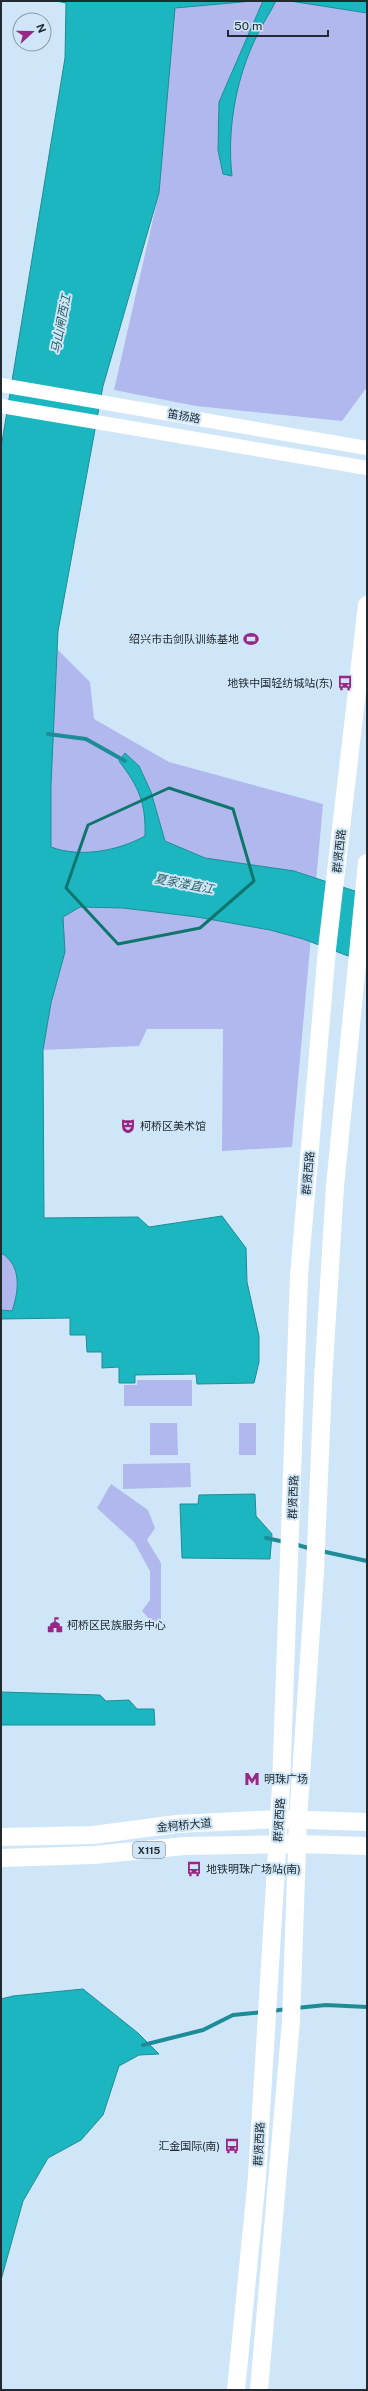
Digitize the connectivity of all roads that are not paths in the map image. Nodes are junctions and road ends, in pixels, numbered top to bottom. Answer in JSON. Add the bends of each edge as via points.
{"nodes":[{"id":1,"x":1,"y":385,"type":"edge"},
{"id":2,"x":1,"y":406,"type":"edge"},
{"id":3,"x":367,"y":448,"type":"edge"},
{"id":4,"x":367,"y":468,"type":"edge"},
{"id":5,"x":367,"y":605,"type":"edge"},
{"id":6,"x":367,"y":863,"type":"edge"},
{"id":7,"x":279,"y":1819,"type":"junction"},
{"id":8,"x":298,"y":1819,"type":"junction"},
{"id":9,"x":367,"y":1822,"type":"edge"},
{"id":10,"x":1,"y":1837,"type":"edge"},
{"id":11,"x":277,"y":1844,"type":"junction"},
{"id":12,"x":297,"y":1844,"type":"junction"},
{"id":13,"x":367,"y":1846,"type":"edge"},
{"id":14,"x":1,"y":1858,"type":"edge"},
{"id":15,"x":236,"y":2390,"type":"edge"},
{"id":16,"x":259,"y":2390,"type":"edge"}],
"edges":[{"from":1,"to":3,"type":"street","name":"笛扬路"},
{"from":2,"to":4,"type":"street","name":"笛扬路"},
{"from":5,"to":7,"type":"main road","name":"群贤西路","via":[[327,949],[299,1276],[292,1530]]},
{"from":6,"to":8,"type":"main road","name":"群贤西路","via":[[335,1186],[315,1572]]},
{"from":7,"to":8,"type":"main road","name":"金柯桥大道"},
{"from":7,"to":10,"type":"main road","name":"金柯桥大道","number":"X115","via":[[177,1824],[93,1835]]},
{"from":7,"to":11,"type":"main road","name":"群贤西路"},
{"from":8,"to":9,"type":"main road","name":"金柯桥大道"},
{"from":8,"to":12,"type":"main road","name":"群贤西路"},
{"from":11,"to":12,"type":"main road","name":"金柯桥大道","number":"X115"},
{"from":11,"to":14,"type":"main road","name":"金柯桥大道","number":"X115","via":[[184,1846],[94,1856]]},
{"from":11,"to":15,"type":"main road","name":"群贤西路","via":[[257,2177]]},
{"from":12,"to":13,"type":"main road","name":"金柯桥大道","number":"X115"},
{"from":12,"to":16,"type":"main road","name":"群贤西路","via":[[291,2021]]}]}
